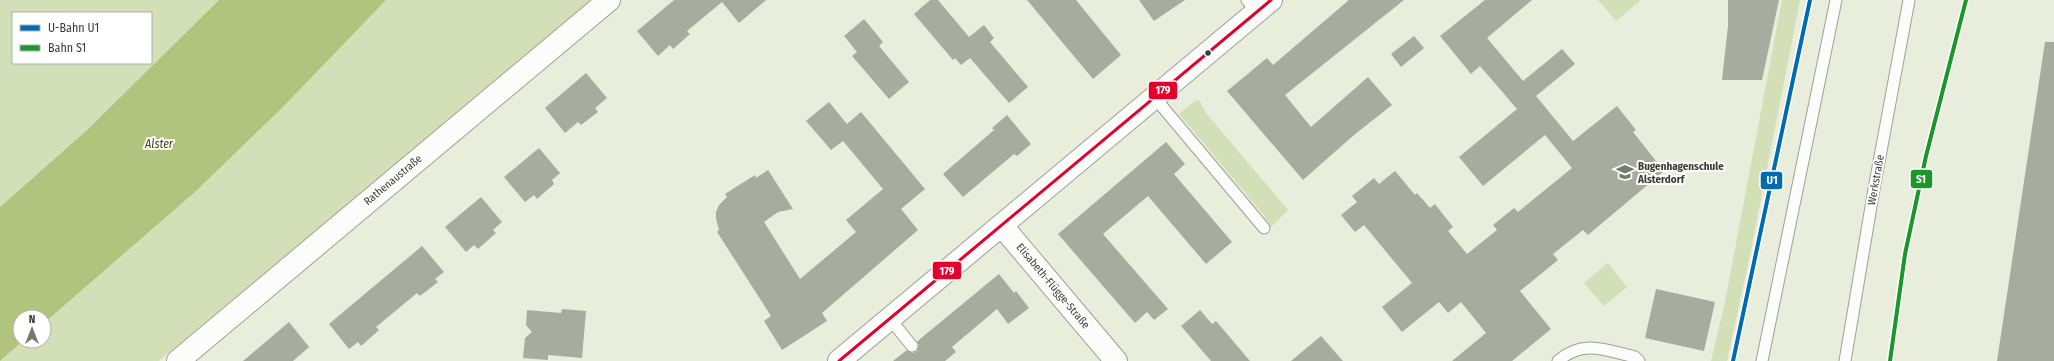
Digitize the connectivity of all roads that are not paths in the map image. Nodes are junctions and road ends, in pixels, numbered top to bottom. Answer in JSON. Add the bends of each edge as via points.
{"nodes":[{"id":1,"x":609,"y":0,"type":"edge"},
{"id":2,"x":1836,"y":0,"type":"edge"},
{"id":3,"x":1909,"y":0,"type":"edge"},
{"id":4,"x":1259,"y":4,"type":"edge"},
{"id":5,"x":1155,"y":98,"type":"junction"},
{"id":6,"x":1002,"y":226,"type":"junction"},
{"id":7,"x":1264,"y":228,"type":"dead end"},
{"id":8,"x":890,"y":319,"type":"junction"},
{"id":9,"x":912,"y":346,"type":"dead end"},
{"id":10,"x":1108,"y":356,"type":"edge"},
{"id":11,"x":178,"y":361,"type":"edge"},
{"id":12,"x":839,"y":361,"type":"edge"},
{"id":13,"x":1558,"y":361,"type":"edge"},
{"id":14,"x":1639,"y":361,"type":"edge"},
{"id":15,"x":1762,"y":361,"type":"edge"},
{"id":16,"x":1846,"y":361,"type":"edge"}],
"edges":[{"from":1,"to":11,"type":"street","name":"Rathenaustraße"},
{"from":2,"to":15,"type":"lane"},
{"from":3,"to":16,"type":"lane","name":"Werkstraße"},
{"from":4,"to":5,"type":"street"},
{"from":5,"to":6,"type":"street"},
{"from":5,"to":7,"type":"lane"},
{"from":6,"to":8,"type":"street"},
{"from":6,"to":10,"type":"street","name":"Elisabeth-Flügge-Straße"},
{"from":8,"to":9,"type":"lane"},
{"from":8,"to":12,"type":"street"},
{"from":13,"to":14,"type":"lane","via":[[1574,350],[1584,347],[1635,357]]}]}
